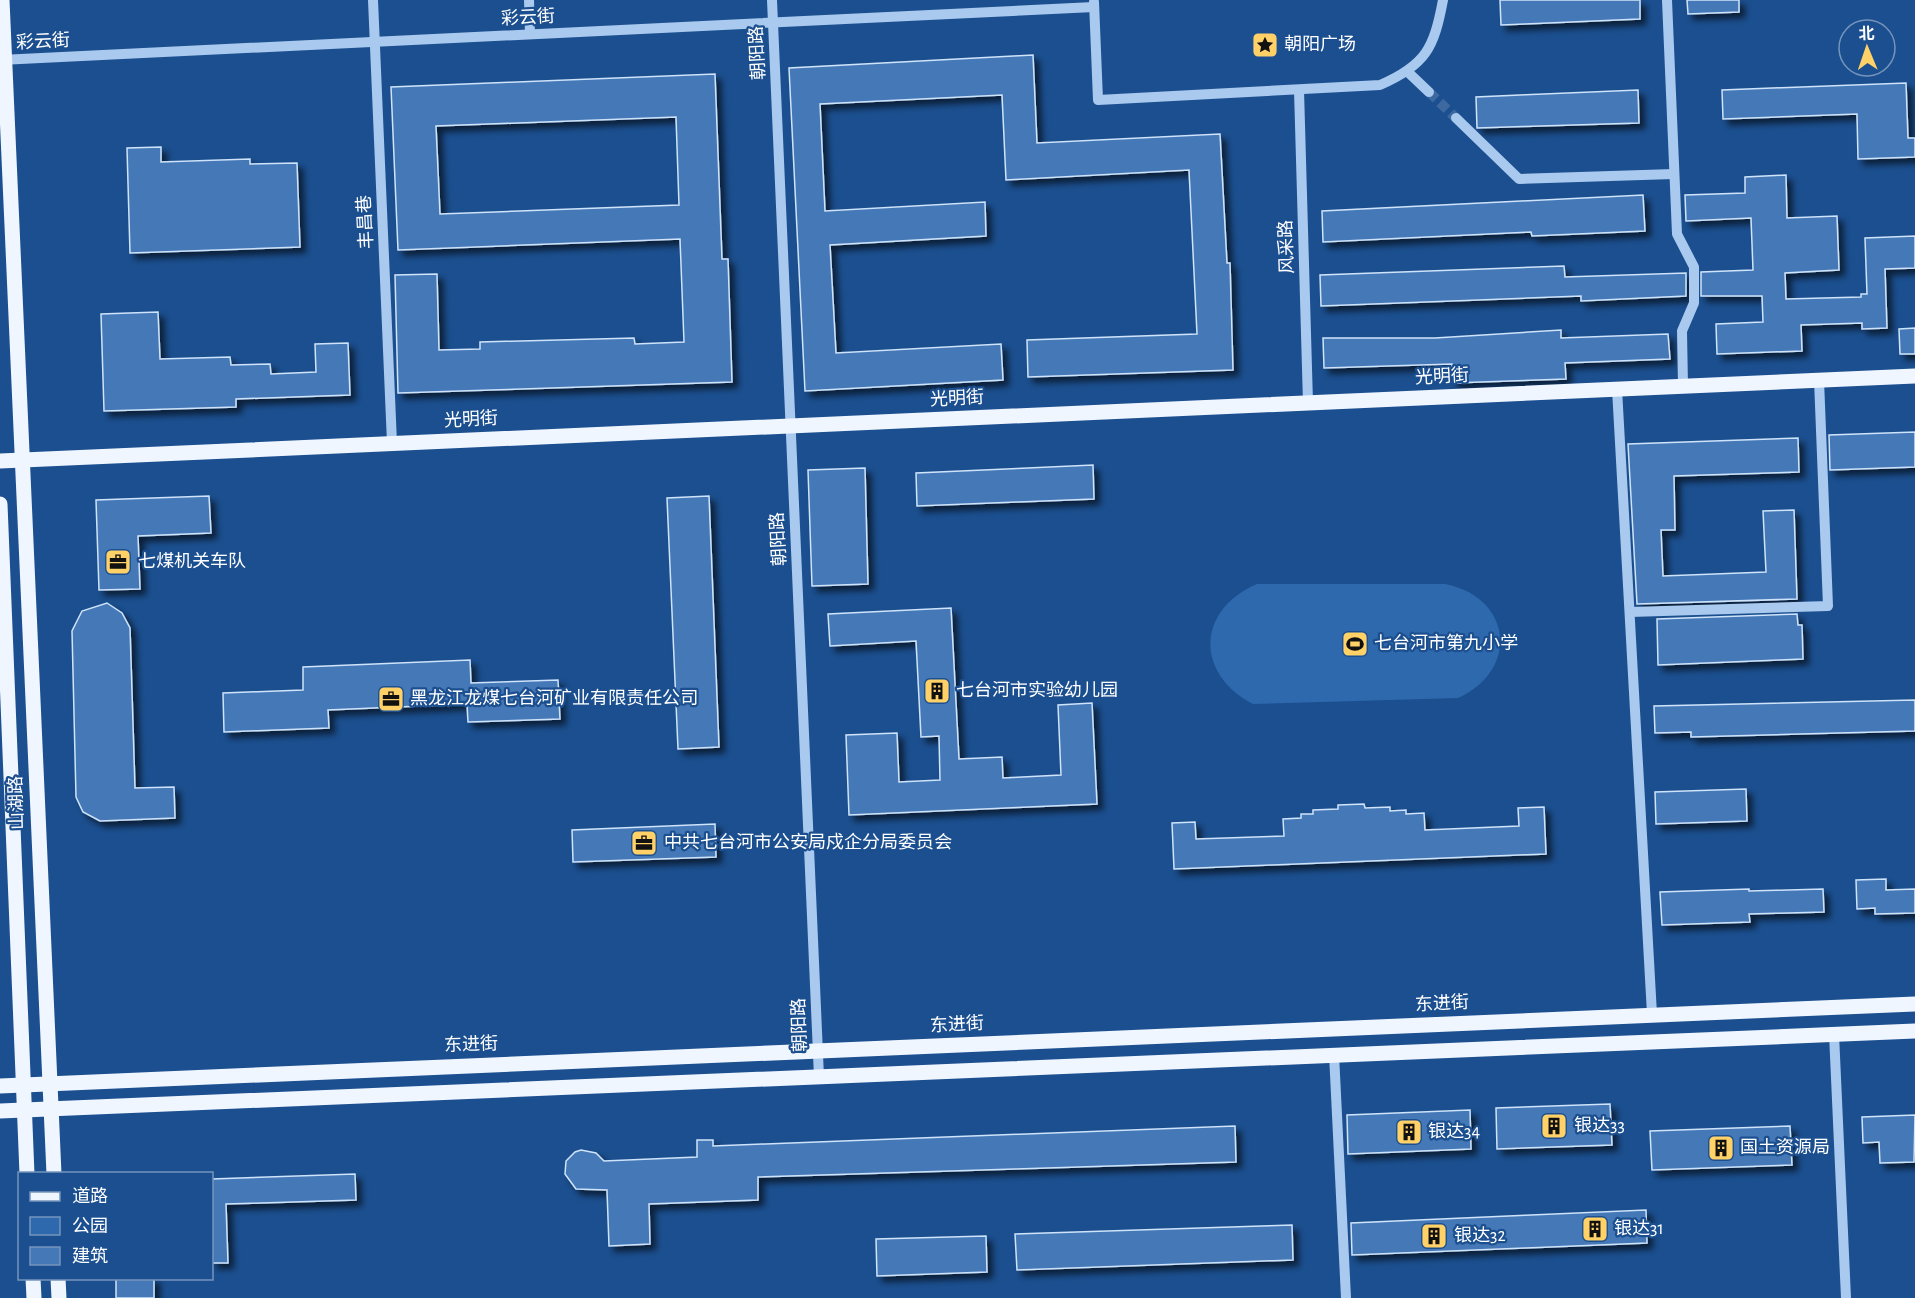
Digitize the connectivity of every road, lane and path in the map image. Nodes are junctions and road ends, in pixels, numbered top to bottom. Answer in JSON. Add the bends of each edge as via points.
{"nodes":[{"id":1,"x":2,"y":0,"type":"edge"},
{"id":2,"x":373,"y":0,"type":"edge"},
{"id":3,"x":529,"y":0,"type":"edge"},
{"id":4,"x":772,"y":0,"type":"edge"},
{"id":5,"x":1443,"y":0,"type":"edge"},
{"id":6,"x":1667,"y":0,"type":"edge"},
{"id":7,"x":1094,"y":3,"type":"edge"},
{"id":8,"x":773,"y":22,"type":"junction"},
{"id":9,"x":530,"y":34,"type":"junction"},
{"id":10,"x":374,"y":42,"type":"junction"},
{"id":11,"x":3,"y":60,"type":"edge"},
{"id":12,"x":1409,"y":73,"type":"junction"},
{"id":13,"x":1299,"y":90,"type":"junction"},
{"id":14,"x":1429,"y":92,"type":"tunnel mouth"},
{"id":15,"x":1456,"y":118,"type":"tunnel mouth"},
{"id":16,"x":1674,"y":174,"type":"junction"},
{"id":17,"x":1915,"y":376,"type":"edge"},
{"id":18,"x":1819,"y":380,"type":"junction"},
{"id":19,"x":1683,"y":386,"type":"junction"},
{"id":20,"x":1617,"y":389,"type":"junction"},
{"id":21,"x":1308,"y":403,"type":"junction"},
{"id":22,"x":790,"y":426,"type":"junction"},
{"id":23,"x":392,"y":443,"type":"junction"},
{"id":24,"x":23,"y":458,"type":"junction"},
{"id":25,"x":0,"y":461,"type":"edge"},
{"id":26,"x":0,"y":504,"type":"edge"},
{"id":27,"x":1630,"y":612,"type":"junction"},
{"id":28,"x":1915,"y":1004,"type":"edge"},
{"id":29,"x":1652,"y":1014,"type":"junction"},
{"id":30,"x":1915,"y":1030,"type":"edge"},
{"id":31,"x":1834,"y":1034,"type":"junction"},
{"id":32,"x":818,"y":1051,"type":"junction"},
{"id":33,"x":1334,"y":1054,"type":"junction"},
{"id":34,"x":819,"y":1077,"type":"junction"},
{"id":35,"x":48,"y":1082,"type":"junction"},
{"id":36,"x":24,"y":1085,"type":"junction"},
{"id":37,"x":0,"y":1086,"type":"edge"},
{"id":38,"x":51,"y":1109,"type":"junction"},
{"id":39,"x":24,"y":1110,"type":"junction"},
{"id":40,"x":0,"y":1112,"type":"edge"},
{"id":41,"x":27,"y":1172,"type":"edge"},
{"id":42,"x":54,"y":1172,"type":"edge"},
{"id":43,"x":33,"y":1280,"type":"edge"},
{"id":44,"x":58,"y":1280,"type":"edge"},
{"id":45,"x":34,"y":1298,"type":"edge"},
{"id":46,"x":59,"y":1298,"type":"edge"},
{"id":47,"x":1346,"y":1298,"type":"edge"},
{"id":48,"x":1846,"y":1298,"type":"edge"}],
"edges":[{"from":1,"to":11,"type":"main road","name":"山湖路"},
{"from":2,"to":10,"type":"street","name":"丰昌巷"},
{"from":3,"to":9,"type":"street"},
{"from":4,"to":8,"type":"street","name":"朝阳路"},
{"from":5,"to":12,"type":"street","via":[[1426,54]]},
{"from":6,"to":16,"type":"street"},
{"from":7,"to":8,"type":"street","name":"彩云街"},
{"from":7,"to":13,"type":"street","via":[[1098,100]]},
{"from":8,"to":9,"type":"street","name":"彩云街"},
{"from":8,"to":22,"type":"street","name":"朝阳路"},
{"from":9,"to":10,"type":"street","name":"彩云街"},
{"from":10,"to":11,"type":"street","name":"彩云街"},
{"from":10,"to":23,"type":"street","name":"丰昌巷"},
{"from":11,"to":24,"type":"main road","name":"山湖路"},
{"from":12,"to":13,"type":"street","via":[[1380,85]]},
{"from":12,"to":14,"type":"street"},
{"from":13,"to":21,"type":"street","name":"风采路"},
{"from":15,"to":16,"type":"street","via":[[1519,179]]},
{"from":16,"to":19,"type":"street","via":[[1677,234],[1694,267],[1694,303],[1682,331]]},
{"from":17,"to":18,"type":"main road","name":"光明街"},
{"from":18,"to":19,"type":"main road","name":"光明街"},
{"from":18,"to":27,"type":"street","via":[[1828,606]]},
{"from":19,"to":20,"type":"main road","name":"光明街"},
{"from":20,"to":21,"type":"main road","name":"光明街"},
{"from":20,"to":27,"type":"street"},
{"from":21,"to":22,"type":"main road","name":"光明街"},
{"from":22,"to":23,"type":"main road","name":"光明街"},
{"from":22,"to":32,"type":"street","name":"朝阳路"},
{"from":23,"to":24,"type":"main road","name":"光明街"},
{"from":24,"to":25,"type":"main road","name":"光明街"},
{"from":24,"to":35,"type":"main road","name":"山湖路"},
{"from":26,"to":36,"type":"main road","name":"山湖路"},
{"from":27,"to":29,"type":"street"},
{"from":28,"to":29,"type":"main road","name":"东进街"},
{"from":29,"to":32,"type":"main road","name":"东进街"},
{"from":30,"to":31,"type":"main road"},
{"from":31,"to":33,"type":"main road"},
{"from":31,"to":48,"type":"street"},
{"from":32,"to":34,"type":"street","name":"朝阳路"},
{"from":32,"to":35,"type":"main road","name":"东进街"},
{"from":33,"to":34,"type":"main road"},
{"from":33,"to":47,"type":"street"},
{"from":34,"to":38,"type":"main road"},
{"from":35,"to":36,"type":"main road","name":"东进街"},
{"from":35,"to":38,"type":"main road","name":"山湖路"},
{"from":36,"to":37,"type":"main road","name":"东进街"},
{"from":36,"to":39,"type":"main road","name":"山湖路"},
{"from":38,"to":39,"type":"main road"},
{"from":38,"to":42,"type":"main road","name":"山湖路"},
{"from":39,"to":40,"type":"main road"},
{"from":39,"to":41,"type":"main road","name":"山湖路"},
{"from":43,"to":45,"type":"main road"},
{"from":44,"to":46,"type":"main road"}]}
